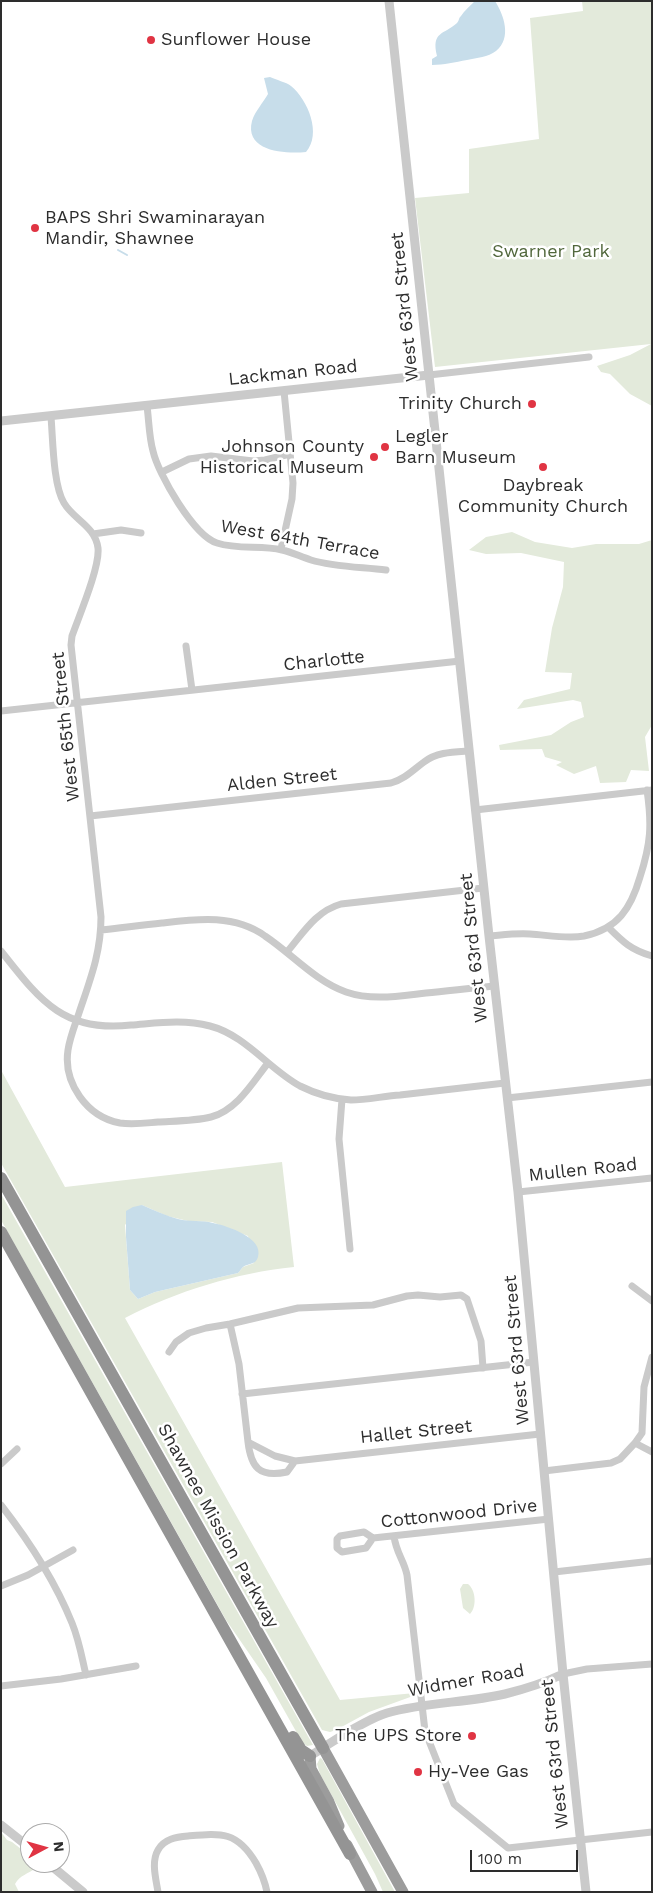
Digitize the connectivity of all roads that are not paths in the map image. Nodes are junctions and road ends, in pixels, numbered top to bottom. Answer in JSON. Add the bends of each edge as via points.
{"nodes":[{"id":1,"x":389,"y":1,"type":"edge"},
{"id":2,"x":589,"y":357,"type":"dead end"},
{"id":3,"x":429,"y":375,"type":"junction"},
{"id":4,"x":284,"y":390,"type":"junction"},
{"id":5,"x":147,"y":406,"type":"junction"},
{"id":6,"x":51,"y":417,"type":"junction"},
{"id":7,"x":1,"y":421,"type":"edge"},
{"id":8,"x":290,"y":454,"type":"junction"},
{"id":9,"x":162,"y":472,"type":"junction"},
{"id":10,"x":141,"y":533,"type":"dead end"},
{"id":11,"x":93,"y":534,"type":"junction"},
{"id":12,"x":281,"y":549,"type":"junction"},
{"id":13,"x":386,"y":570,"type":"dead end"},
{"id":14,"x":186,"y":646,"type":"dead end"},
{"id":15,"x":460,"y":661,"type":"junction"},
{"id":16,"x":192,"y":690,"type":"junction"},
{"id":17,"x":77,"y":703,"type":"junction"},
{"id":18,"x":1,"y":711,"type":"edge"},
{"id":19,"x":469,"y":751,"type":"junction"},
{"id":20,"x":649,"y":790,"type":"edge"},
{"id":21,"x":475,"y":810,"type":"junction"},
{"id":22,"x":90,"y":816,"type":"junction"},
{"id":23,"x":483,"y":888,"type":"junction"},
{"id":24,"x":608,"y":927,"type":"junction"},
{"id":25,"x":101,"y":930,"type":"junction"},
{"id":26,"x":488,"y":936,"type":"junction"},
{"id":27,"x":1,"y":951,"type":"edge"},
{"id":28,"x":288,"y":952,"type":"junction"},
{"id":29,"x":652,"y":956,"type":"edge"},
{"id":30,"x":494,"y":986,"type":"junction"},
{"id":31,"x":77,"y":1019,"type":"junction"},
{"id":32,"x":268,"y":1063,"type":"junction"},
{"id":33,"x":652,"y":1082,"type":"edge"},
{"id":34,"x":506,"y":1083,"type":"junction"},
{"id":35,"x":507,"y":1098,"type":"junction"},
{"id":36,"x":342,"y":1099,"type":"junction"},
{"id":37,"x":1,"y":1178,"type":"edge"},
{"id":38,"x":652,"y":1178,"type":"edge"},
{"id":39,"x":518,"y":1192,"type":"junction"},
{"id":40,"x":1,"y":1232,"type":"edge"},
{"id":41,"x":350,"y":1249,"type":"dead end"},
{"id":42,"x":632,"y":1286,"type":"dead end"},
{"id":43,"x":652,"y":1301,"type":"edge"},
{"id":44,"x":230,"y":1324,"type":"junction"},
{"id":45,"x":169,"y":1352,"type":"dead end"},
{"id":46,"x":652,"y":1357,"type":"edge"},
{"id":47,"x":534,"y":1362,"type":"junction"},
{"id":48,"x":483,"y":1368,"type":"junction"},
{"id":49,"x":242,"y":1394,"type":"junction"},
{"id":50,"x":540,"y":1434,"type":"junction"},
{"id":51,"x":248,"y":1442,"type":"junction"},
{"id":52,"x":635,"y":1443,"type":"junction"},
{"id":53,"x":17,"y":1448,"type":"dead end"},
{"id":54,"x":652,"y":1452,"type":"edge"},
{"id":55,"x":295,"y":1461,"type":"junction"},
{"id":56,"x":1,"y":1464,"type":"edge"},
{"id":57,"x":544,"y":1471,"type":"junction"},
{"id":58,"x":1,"y":1505,"type":"edge"},
{"id":59,"x":549,"y":1519,"type":"junction"},
{"id":60,"x":394,"y":1536,"type":"junction"},
{"id":61,"x":373,"y":1538,"type":"junction"},
{"id":62,"x":73,"y":1550,"type":"dead end"},
{"id":63,"x":652,"y":1561,"type":"edge"},
{"id":64,"x":43,"y":1566,"type":"junction"},
{"id":65,"x":554,"y":1572,"type":"junction"},
{"id":66,"x":1,"y":1586,"type":"edge"},
{"id":67,"x":652,"y":1664,"type":"edge"},
{"id":68,"x":244,"y":1665,"type":"junction"},
{"id":69,"x":136,"y":1666,"type":"dead end"},
{"id":70,"x":563,"y":1674,"type":"junction"},
{"id":71,"x":86,"y":1675,"type":"junction"},
{"id":72,"x":1,"y":1686,"type":"edge"},
{"id":73,"x":420,"y":1706,"type":"junction"},
{"id":74,"x":323,"y":1748,"type":"junction"},
{"id":75,"x":310,"y":1756,"type":"junction"},
{"id":76,"x":1,"y":1825,"type":"edge"},
{"id":77,"x":652,"y":1832,"type":"edge"},
{"id":78,"x":20,"y":1840,"type":"edge"},
{"id":79,"x":581,"y":1840,"type":"junction"},
{"id":80,"x":350,"y":1854,"type":"junction"},
{"id":81,"x":60,"y":1873,"type":"edge"},
{"id":82,"x":83,"y":1892,"type":"edge"},
{"id":83,"x":158,"y":1892,"type":"edge"},
{"id":84,"x":266,"y":1892,"type":"edge"},
{"id":85,"x":372,"y":1892,"type":"edge"},
{"id":86,"x":404,"y":1892,"type":"edge"},
{"id":87,"x":586,"y":1892,"type":"edge"}],
"edges":[{"from":1,"to":3,"type":"street","name":"West 63rd Street"},
{"from":2,"to":3,"type":"street","name":"Lackman Road"},
{"from":3,"to":4,"type":"street","name":"Lackman Road"},
{"from":3,"to":15,"type":"street","name":"West 63rd Street"},
{"from":4,"to":5,"type":"street","name":"Lackman Road"},
{"from":4,"to":8,"type":"street"},
{"from":5,"to":6,"type":"street","name":"Lackman Road"},
{"from":5,"to":9,"type":"street","name":"West 64th Terrace","via":[[152,450]]},
{"from":6,"to":7,"type":"street","name":"Lackman Road"},
{"from":6,"to":11,"type":"street","via":[[60,494],[70,511]]},
{"from":8,"to":9,"type":"street","via":[[259,461],[211,456],[188,459]]},
{"from":8,"to":12,"type":"street","via":[[292,499]]},
{"from":9,"to":12,"type":"street","name":"West 64th Terrace","via":[[194,526],[208,538],[233,547]]},
{"from":10,"to":11,"type":"street","via":[[121,530]]},
{"from":11,"to":17,"type":"street","name":"West 65th Street","via":[[98,546],[97,560],[71,645]]},
{"from":12,"to":13,"type":"street","name":"West 64th Terrace","via":[[325,563]]},
{"from":14,"to":16,"type":"street"},
{"from":15,"to":16,"type":"street","name":"Charlotte"},
{"from":15,"to":19,"type":"street","name":"West 63rd Street"},
{"from":16,"to":17,"type":"street","name":"Charlotte"},
{"from":17,"to":18,"type":"street","name":"Charlotte"},
{"from":17,"to":22,"type":"street","name":"West 65th Street"},
{"from":19,"to":21,"type":"street","name":"West 63rd Street"},
{"from":19,"to":22,"type":"street","name":"Alden Street","via":[[434,756],[391,782]]},
{"from":20,"to":21,"type":"street"},
{"from":20,"to":24,"type":"street","via":[[648,852],[632,901]]},
{"from":21,"to":23,"type":"street","name":"West 63rd Street"},
{"from":22,"to":25,"type":"street","name":"West 65th Street"},
{"from":23,"to":26,"type":"street","name":"West 63rd Street"},
{"from":23,"to":28,"type":"street","via":[[331,907],[314,919]]},
{"from":24,"to":26,"type":"street","via":[[582,936]]},
{"from":24,"to":29,"type":"street","via":[[631,948]]},
{"from":25,"to":28,"type":"street","via":[[193,920],[229,921],[261,933]]},
{"from":25,"to":31,"type":"street","name":"West 65th Street","via":[[99,952]]},
{"from":26,"to":30,"type":"street","name":"West 63rd Street"},
{"from":27,"to":31,"type":"street","via":[[40,998],[62,1014]]},
{"from":28,"to":30,"type":"street","via":[[326,982],[364,996]]},
{"from":30,"to":34,"type":"street","name":"West 63rd Street"},
{"from":31,"to":32,"type":"street","via":[[103,1026],[196,1022],[238,1039]]},
{"from":31,"to":32,"type":"street","name":"West 65th Street","via":[[68,1063],[72,1082],[86,1104],[107,1119],[119,1123],[200,1119],[221,1114],[237,1102]]},
{"from":32,"to":36,"type":"street","via":[[306,1089]]},
{"from":33,"to":35,"type":"street"},
{"from":34,"to":35,"type":"street","name":"West 63rd Street"},
{"from":34,"to":36,"type":"street"},
{"from":35,"to":39,"type":"street","name":"West 63rd Street"},
{"from":36,"to":41,"type":"street","via":[[339,1139]]},
{"from":37,"to":74,"type":"highway","name":"Shawnee Mission Parkway"},
{"from":38,"to":39,"type":"street","name":"Mullen Road"},
{"from":39,"to":47,"type":"street","name":"West 63rd Street"},
{"from":40,"to":68,"type":"highway"},
{"from":42,"to":43,"type":"street"},
{"from":44,"to":45,"type":"street","via":[[189,1333]]},
{"from":44,"to":48,"type":"street","via":[[298,1308],[373,1305],[418,1295],[460,1295],[467,1299],[481,1341]]},
{"from":44,"to":49,"type":"street","name":"Hallet Street"},
{"from":46,"to":52,"type":"street","via":[[644,1387],[642,1433]]},
{"from":47,"to":48,"type":"street"},
{"from":47,"to":50,"type":"street","name":"West 63rd Street"},
{"from":48,"to":49,"type":"street"},
{"from":49,"to":51,"type":"street","name":"Hallet Street"},
{"from":50,"to":55,"type":"street","name":"Hallet Street"},
{"from":50,"to":57,"type":"street","name":"West 63rd Street"},
{"from":51,"to":55,"type":"street","name":"Hallet Street"},
{"from":51,"to":55,"type":"street","name":"Hallet Street","via":[[251,1461],[267,1473],[287,1472]]},
{"from":52,"to":54,"type":"street"},
{"from":52,"to":57,"type":"street","via":[[620,1459],[611,1463]]},
{"from":53,"to":56,"type":"street"},
{"from":57,"to":59,"type":"street","name":"West 63rd Street"},
{"from":58,"to":64,"type":"street"},
{"from":59,"to":60,"type":"street","name":"Cottonwood Drive"},
{"from":59,"to":65,"type":"street","name":"West 63rd Street"},
{"from":60,"to":61,"type":"street","name":"Cottonwood Drive"},
{"from":60,"to":73,"type":"street","via":[[407,1575]]},
{"from":61,"to":61,"type":"street","name":"Cottonwood Drive","via":[[364,1532],[340,1536],[336,1539],[337,1548],[342,1552],[366,1548]]},
{"from":62,"to":64,"type":"street"},
{"from":63,"to":65,"type":"street"},
{"from":64,"to":66,"type":"street"},
{"from":64,"to":71,"type":"street","via":[[73,1624]]},
{"from":65,"to":70,"type":"street","name":"West 63rd Street"},
{"from":67,"to":70,"type":"street","name":"Widmer Road"},
{"from":68,"to":75,"type":"highway","via":[[301,1750]]},
{"from":68,"to":80,"type":"highway"},
{"from":69,"to":71,"type":"street"},
{"from":70,"to":73,"type":"street","name":"Widmer Road","via":[[504,1694]]},
{"from":70,"to":79,"type":"street","name":"West 63rd Street"},
{"from":71,"to":72,"type":"street"},
{"from":73,"to":74,"type":"street","name":"Widmer Road","via":[[385,1713]]},
{"from":73,"to":79,"type":"street","via":[[425,1731],[454,1804],[508,1848]]},
{"from":74,"to":75,"type":"street","name":"Widmer Road"},
{"from":74,"to":86,"type":"highway","name":"Shawnee Mission Parkway"},
{"from":75,"to":80,"type":"highway","via":[[311,1768],[330,1802]]},
{"from":76,"to":78,"type":"street"},
{"from":77,"to":79,"type":"street"},
{"from":79,"to":87,"type":"street","name":"West 63rd Street"},
{"from":80,"to":85,"type":"highway"},
{"from":81,"to":82,"type":"street"},
{"from":83,"to":84,"type":"street","via":[[155,1856],[158,1849],[178,1837],[214,1834],[233,1838],[242,1844],[259,1869]]}]}
